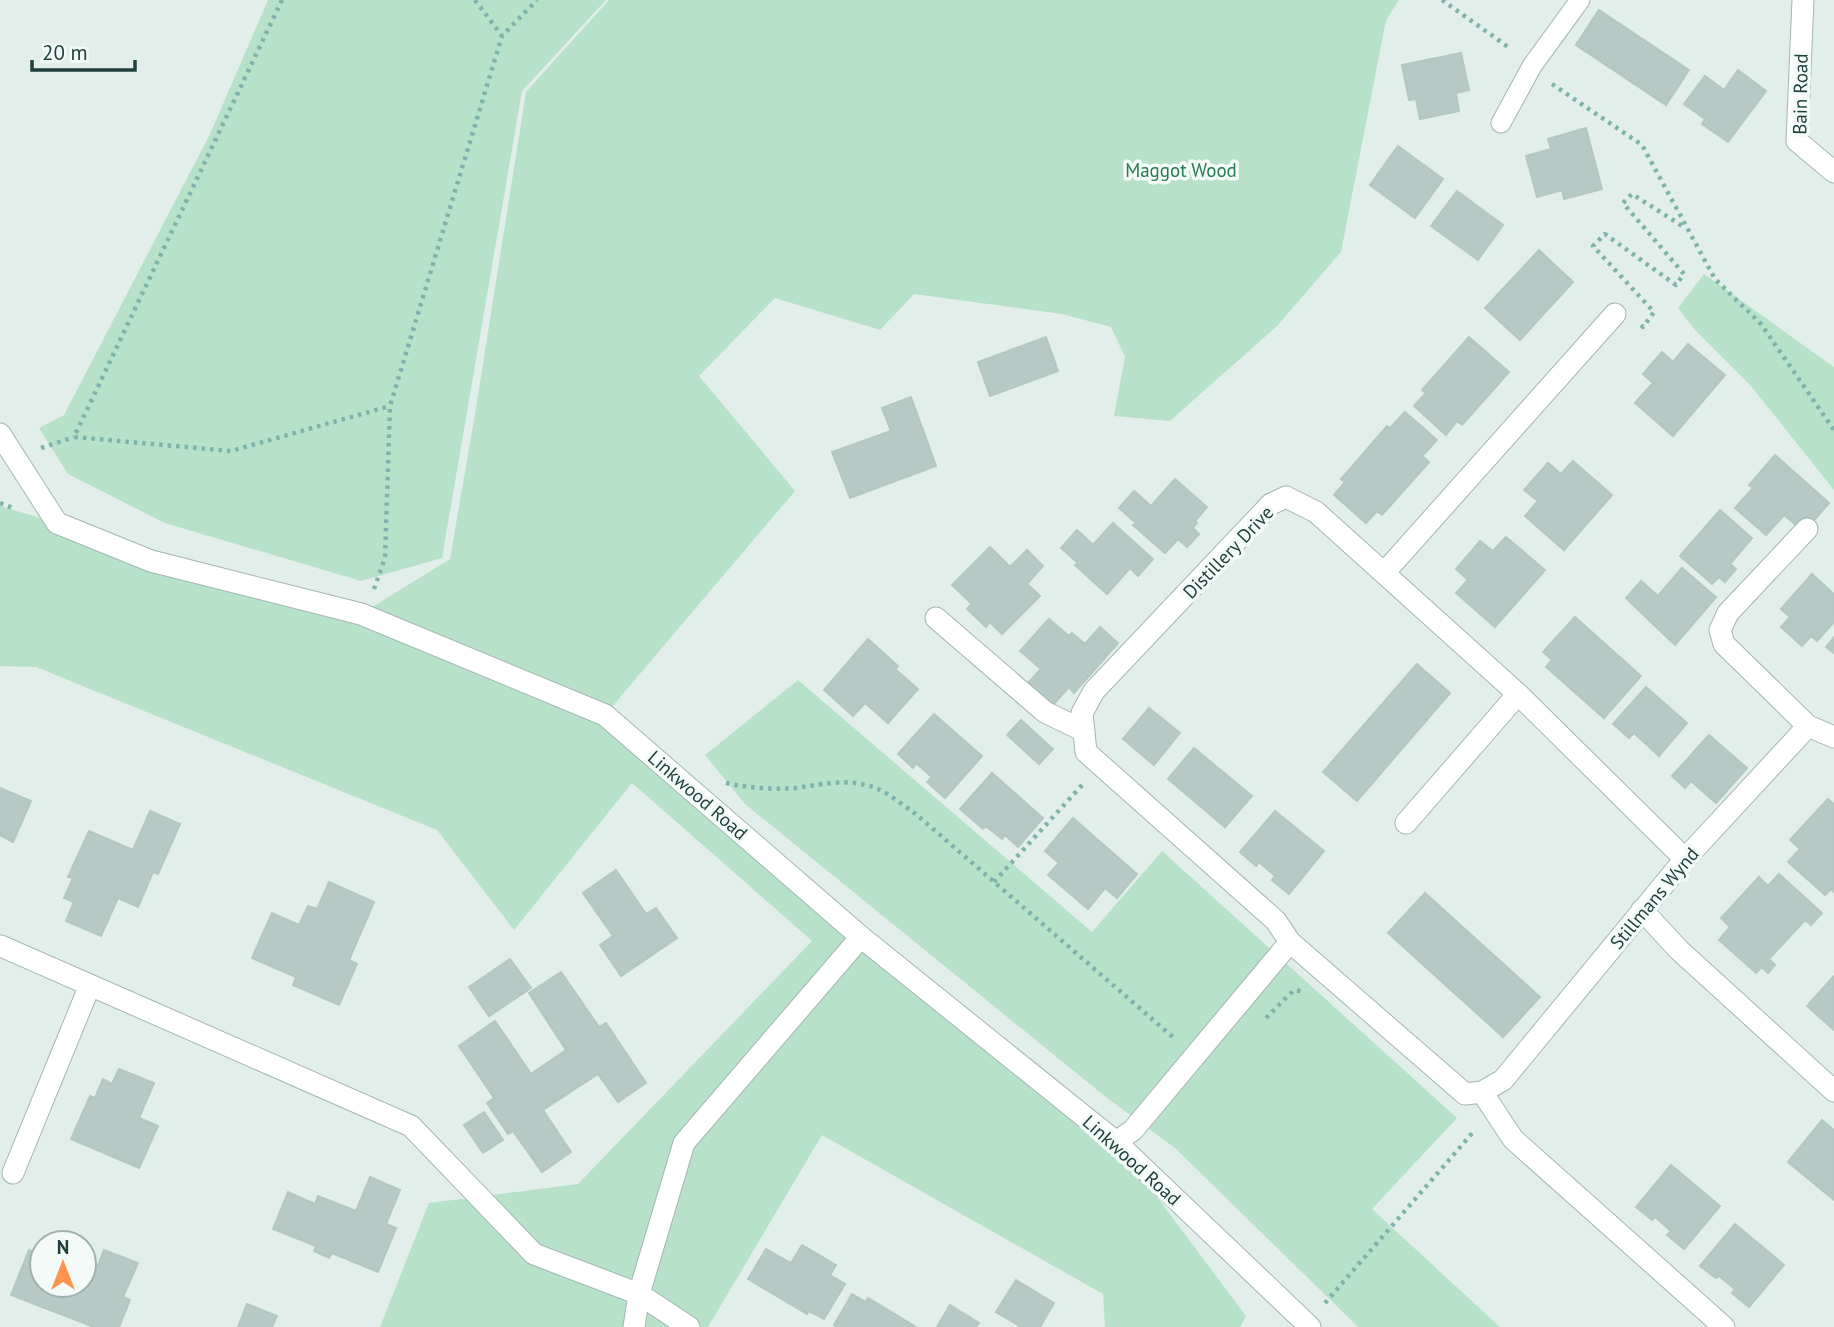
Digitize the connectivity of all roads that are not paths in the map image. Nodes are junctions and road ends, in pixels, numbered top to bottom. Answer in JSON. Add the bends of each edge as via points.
{"nodes":[{"id":1,"x":1580,"y":0,"type":"edge"},
{"id":2,"x":1803,"y":0,"type":"edge"},
{"id":3,"x":1501,"y":123,"type":"dead end"},
{"id":4,"x":1834,"y":172,"type":"edge"},
{"id":5,"x":1615,"y":314,"type":"road end"},
{"id":6,"x":0,"y":434,"type":"edge"},
{"id":7,"x":1807,"y":529,"type":"dead end"},
{"id":8,"x":1384,"y":573,"type":"junction"},
{"id":9,"x":936,"y":618,"type":"dead end"},
{"id":10,"x":1518,"y":694,"type":"junction"},
{"id":11,"x":1808,"y":726,"type":"junction"},
{"id":12,"x":1084,"y":731,"type":"junction"},
{"id":13,"x":1834,"y":737,"type":"edge"},
{"id":14,"x":1406,"y":823,"type":"dead end"},
{"id":15,"x":1685,"y":859,"type":"junction"},
{"id":16,"x":1642,"y":910,"type":"junction"},
{"id":17,"x":861,"y":937,"type":"junction"},
{"id":18,"x":1290,"y":942,"type":"junction"},
{"id":19,"x":1,"y":946,"type":"edge"},
{"id":20,"x":90,"y":985,"type":"junction"},
{"id":21,"x":1482,"y":1091,"type":"junction"},
{"id":22,"x":1834,"y":1091,"type":"edge"},
{"id":23,"x":1116,"y":1142,"type":"junction"},
{"id":24,"x":13,"y":1174,"type":"dead end"},
{"id":25,"x":639,"y":1294,"type":"junction"},
{"id":26,"x":634,"y":1327,"type":"edge"},
{"id":27,"x":689,"y":1327,"type":"edge"},
{"id":28,"x":1310,"y":1327,"type":"edge"},
{"id":29,"x":1724,"y":1327,"type":"edge"}],
"edges":[{"from":1,"to":3,"type":"lane","via":[[1532,66]]},
{"from":2,"to":4,"type":"street","name":"Bain Road","via":[[1797,141]]},
{"from":5,"to":8,"type":"street"},
{"from":6,"to":17,"type":"street","name":"Linkwood Road","via":[[57,523],[151,561],[361,614],[605,715]]},
{"from":7,"to":11,"type":"street","via":[[1728,613],[1720,630],[1724,644]]},
{"from":8,"to":10,"type":"street","name":"Distillery Drive"},
{"from":8,"to":12,"type":"street","name":"Distillery Drive","via":[[1316,512],[1286,497],[1271,505],[1094,691],[1082,713]]},
{"from":9,"to":12,"type":"street","via":[[1045,712]]},
{"from":10,"to":14,"type":"street"},
{"from":10,"to":15,"type":"street","name":"Distillery Drive"},
{"from":11,"to":13,"type":"street"},
{"from":11,"to":15,"type":"street","name":"Stillmans Wynd"},
{"from":12,"to":18,"type":"street","via":[[1086,752],[1276,921]]},
{"from":15,"to":16,"type":"street","name":"Stillmans Wynd"},
{"from":16,"to":21,"type":"street","name":"Stillmans Wynd","via":[[1503,1080]]},
{"from":16,"to":22,"type":"street","via":[[1679,950]]},
{"from":17,"to":23,"type":"street","name":"Linkwood Road"},
{"from":17,"to":25,"type":"street","via":[[684,1143]]},
{"from":18,"to":21,"type":"street","via":[[1465,1094]]},
{"from":18,"to":23,"type":"street","via":[[1133,1130]]},
{"from":19,"to":20,"type":"street"},
{"from":20,"to":24,"type":"street"},
{"from":20,"to":25,"type":"street","via":[[411,1126],[534,1254]]},
{"from":21,"to":29,"type":"street","via":[[1513,1139]]},
{"from":23,"to":28,"type":"street","name":"Linkwood Road"},
{"from":25,"to":26,"type":"street"},
{"from":25,"to":27,"type":"street"}]}
